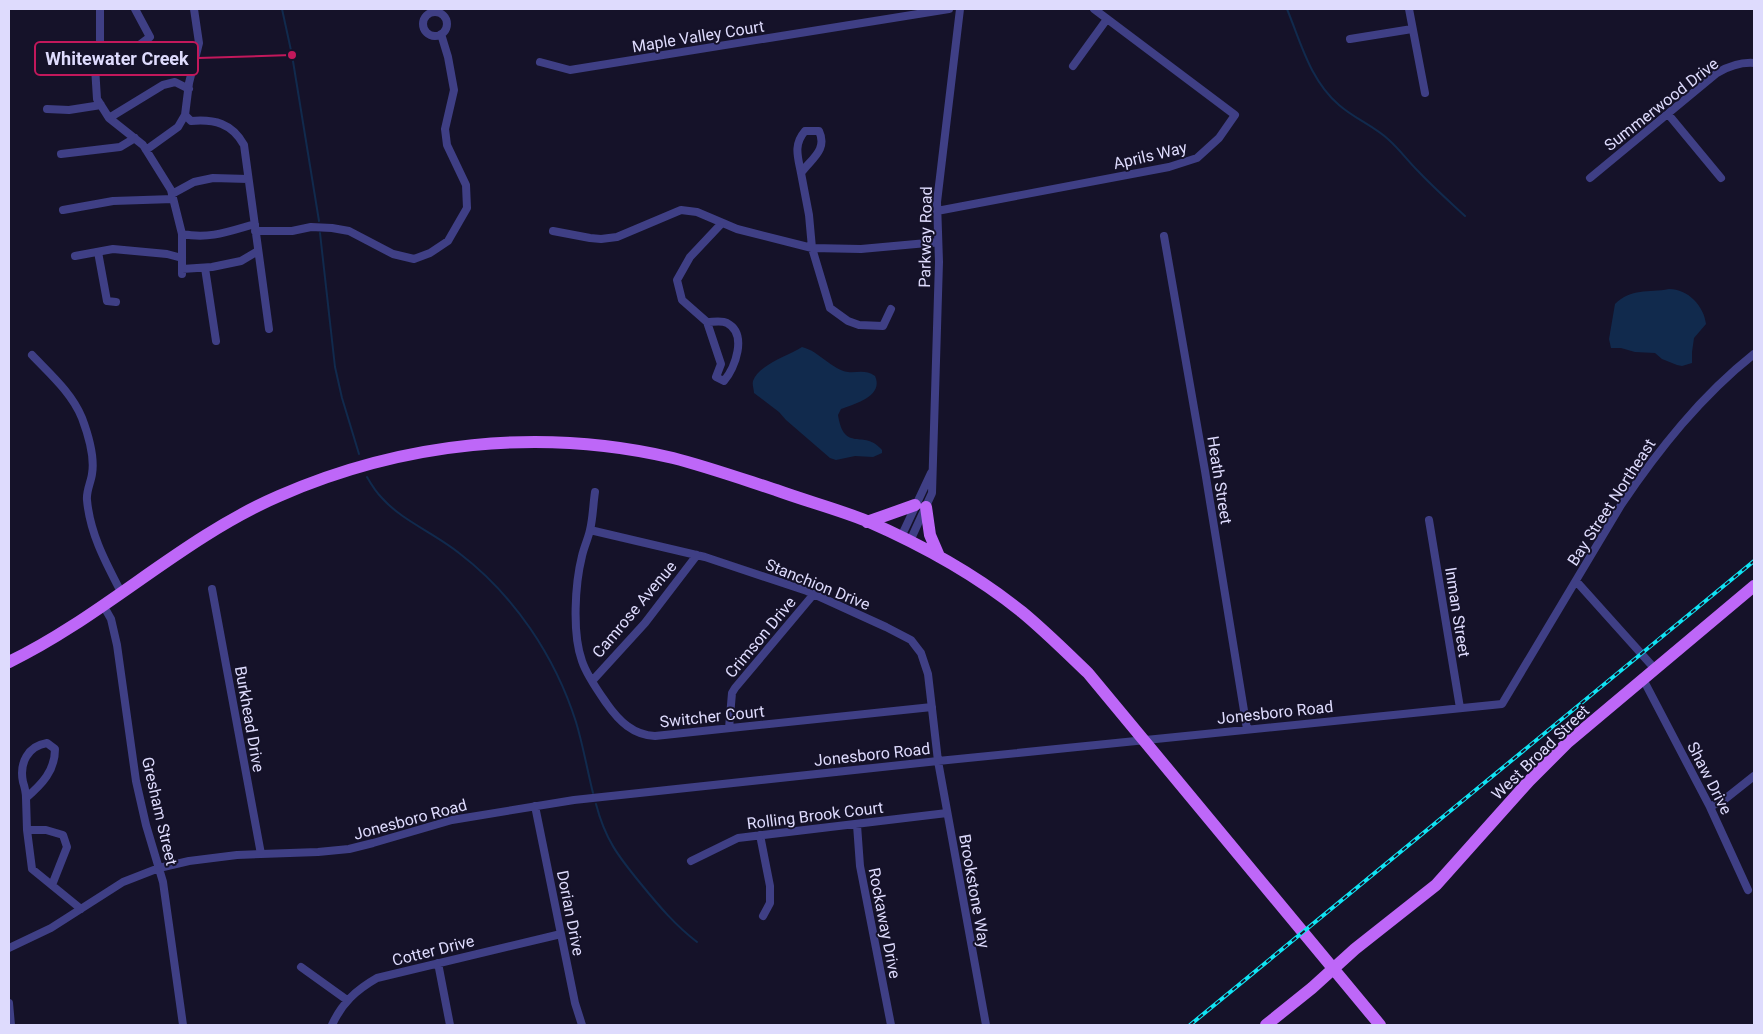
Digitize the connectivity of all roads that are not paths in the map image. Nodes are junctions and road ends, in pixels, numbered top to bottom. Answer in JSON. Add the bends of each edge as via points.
{"nodes":[{"id":1,"x":100,"y":9,"type":"edge"},
{"id":2,"x":135,"y":9,"type":"edge"},
{"id":3,"x":194,"y":9,"type":"edge"},
{"id":4,"x":949,"y":9,"type":"edge"},
{"id":5,"x":960,"y":9,"type":"edge"},
{"id":6,"x":1094,"y":9,"type":"edge"},
{"id":7,"x":1409,"y":9,"type":"edge"},
{"id":8,"x":1107,"y":19,"type":"junction"},
{"id":9,"x":1412,"y":29,"type":"junction"},
{"id":10,"x":441,"y":34,"type":"dead end"},
{"id":11,"x":1350,"y":39,"type":"dead end"},
{"id":12,"x":98,"y":54,"type":"junction"},
{"id":13,"x":44,"y":58,"type":"dead end"},
{"id":14,"x":540,"y":62,"type":"dead end"},
{"id":15,"x":1754,"y":63,"type":"edge"},
{"id":16,"x":1073,"y":66,"type":"dead end"},
{"id":17,"x":189,"y":89,"type":"junction"},
{"id":18,"x":1426,"y":93,"type":"dead end"},
{"id":19,"x":101,"y":105,"type":"junction"},
{"id":20,"x":47,"y":109,"type":"dead end"},
{"id":21,"x":1668,"y":114,"type":"junction"},
{"id":22,"x":185,"y":115,"type":"junction"},
{"id":23,"x":109,"y":118,"type":"junction"},
{"id":24,"x":135,"y":138,"type":"junction"},
{"id":25,"x":146,"y":150,"type":"junction"},
{"id":26,"x":61,"y":154,"type":"dead end"},
{"id":27,"x":801,"y":173,"type":"junction"},
{"id":28,"x":1590,"y":178,"type":"dead end"},
{"id":29,"x":1721,"y":178,"type":"dead end"},
{"id":30,"x":248,"y":179,"type":"junction"},
{"id":31,"x":173,"y":196,"type":"junction"},
{"id":32,"x":62,"y":210,"type":"dead end"},
{"id":33,"x":937,"y":211,"type":"junction"},
{"id":34,"x":722,"y":223,"type":"junction"},
{"id":35,"x":255,"y":228,"type":"junction"},
{"id":36,"x":552,"y":231,"type":"dead end"},
{"id":37,"x":182,"y":234,"type":"junction"},
{"id":38,"x":1164,"y":236,"type":"dead end"},
{"id":39,"x":938,"y":242,"type":"junction"},
{"id":40,"x":812,"y":248,"type":"junction"},
{"id":41,"x":258,"y":251,"type":"junction"},
{"id":42,"x":98,"y":252,"type":"junction"},
{"id":43,"x":75,"y":256,"type":"dead end"},
{"id":44,"x":182,"y":258,"type":"junction"},
{"id":45,"x":205,"y":268,"type":"junction"},
{"id":46,"x":116,"y":302,"type":"dead end"},
{"id":47,"x":891,"y":309,"type":"dead end"},
{"id":48,"x":707,"y":322,"type":"junction"},
{"id":49,"x":269,"y":329,"type":"dead end"},
{"id":50,"x":216,"y":341,"type":"dead end"},
{"id":51,"x":1754,"y":354,"type":"edge"},
{"id":52,"x":32,"y":355,"type":"dead end"},
{"id":53,"x":594,"y":492,"type":"dead end"},
{"id":54,"x":921,"y":506,"type":"junction"},
{"id":55,"x":1429,"y":520,"type":"dead end"},
{"id":56,"x":867,"y":522,"type":"junction"},
{"id":57,"x":590,"y":530,"type":"junction"},
{"id":58,"x":906,"y":539,"type":"junction"},
{"id":59,"x":697,"y":555,"type":"junction"},
{"id":60,"x":939,"y":556,"type":"junction"},
{"id":61,"x":1576,"y":581,"type":"junction"},
{"id":62,"x":1754,"y":586,"type":"edge"},
{"id":63,"x":212,"y":588,"type":"dead end"},
{"id":64,"x":121,"y":592,"type":"junction"},
{"id":65,"x":813,"y":594,"type":"junction"},
{"id":66,"x":103,"y":605,"type":"junction"},
{"id":67,"x":9,"y":662,"type":"edge"},
{"id":68,"x":1655,"y":669,"type":"junction"},
{"id":69,"x":593,"y":680,"type":"junction"},
{"id":70,"x":1644,"y":681,"type":"junction"},
{"id":71,"x":932,"y":707,"type":"junction"},
{"id":72,"x":1460,"y":708,"type":"junction"},
{"id":73,"x":730,"y":728,"type":"junction"},
{"id":74,"x":1247,"y":729,"type":"junction"},
{"id":75,"x":1143,"y":739,"type":"junction"},
{"id":76,"x":938,"y":761,"type":"junction"},
{"id":77,"x":1754,"y":776,"type":"edge"},
{"id":78,"x":26,"y":798,"type":"junction"},
{"id":79,"x":535,"y":806,"type":"junction"},
{"id":80,"x":1710,"y":808,"type":"junction"},
{"id":81,"x":947,"y":813,"type":"junction"},
{"id":82,"x":857,"y":825,"type":"junction"},
{"id":83,"x":27,"y":830,"type":"junction"},
{"id":84,"x":760,"y":835,"type":"junction"},
{"id":85,"x":261,"y":854,"type":"junction"},
{"id":86,"x":691,"y":861,"type":"dead end"},
{"id":87,"x":159,"y":868,"type":"junction"},
{"id":88,"x":52,"y":885,"type":"junction"},
{"id":89,"x":1748,"y":890,"type":"dead end"},
{"id":90,"x":82,"y":909,"type":"junction"},
{"id":91,"x":763,"y":916,"type":"dead end"},
{"id":92,"x":560,"y":934,"type":"junction"},
{"id":93,"x":9,"y":948,"type":"edge"},
{"id":94,"x":438,"y":963,"type":"junction"},
{"id":95,"x":301,"y":968,"type":"dead end"},
{"id":96,"x":1334,"y":968,"type":"junction"},
{"id":97,"x":348,"y":1000,"type":"junction"},
{"id":98,"x":9,"y":1003,"type":"edge"},
{"id":99,"x":11,"y":1025,"type":"edge"},
{"id":100,"x":183,"y":1025,"type":"edge"},
{"id":101,"x":332,"y":1025,"type":"edge"},
{"id":102,"x":450,"y":1025,"type":"edge"},
{"id":103,"x":582,"y":1025,"type":"edge"},
{"id":104,"x":891,"y":1025,"type":"edge"},
{"id":105,"x":986,"y":1025,"type":"edge"},
{"id":106,"x":1266,"y":1025,"type":"edge"},
{"id":107,"x":1380,"y":1025,"type":"edge"}],
"edges":[{"from":1,"to":12,"type":"street"},
{"from":2,"to":12,"type":"street","via":[[150,37],[113,58]]},
{"from":3,"to":17,"type":"street","via":[[199,44]]},
{"from":4,"to":14,"type":"street","name":"Maple Valley Court","via":[[570,70]]},
{"from":5,"to":33,"type":"street","name":"Parkway Road"},
{"from":6,"to":8,"type":"street","name":"Aprils Way"},
{"from":7,"to":9,"type":"street"},
{"from":8,"to":16,"type":"street"},
{"from":8,"to":33,"type":"street","name":"Aprils Way","via":[[1235,114],[1219,138],[1197,158],[1169,167]]},
{"from":9,"to":11,"type":"street"},
{"from":9,"to":18,"type":"street"},
{"from":10,"to":35,"type":"street","via":[[454,90],[445,129],[447,145],[466,185],[467,208],[448,241],[414,260],[393,254],[349,231],[312,226],[292,230]]},
{"from":12,"to":13,"type":"street"},
{"from":12,"to":19,"type":"street","via":[[95,67],[97,99]]},
{"from":15,"to":21,"type":"street","name":"Summerwood Drive","via":[[1727,67]]},
{"from":17,"to":22,"type":"street"},
{"from":17,"to":23,"type":"street","via":[[175,82],[163,85]]},
{"from":19,"to":20,"type":"street","via":[[68,110]]},
{"from":19,"to":23,"type":"street"},
{"from":21,"to":28,"type":"street","name":"Summerwood Drive"},
{"from":21,"to":29,"type":"street"},
{"from":22,"to":25,"type":"street","via":[[178,127]]},
{"from":22,"to":30,"type":"street","via":[[190,121],[207,119],[224,124],[239,136],[244,145]]},
{"from":23,"to":24,"type":"street"},
{"from":24,"to":25,"type":"street"},
{"from":24,"to":26,"type":"street","via":[[120,147]]},
{"from":25,"to":31,"type":"street"},
{"from":27,"to":27,"type":"street","via":[[798,139],[805,131],[819,131],[823,139],[821,150]]},
{"from":27,"to":40,"type":"street"},
{"from":30,"to":31,"type":"street","via":[[213,178],[194,182]]},
{"from":30,"to":35,"type":"street"},
{"from":31,"to":32,"type":"street","via":[[113,201]]},
{"from":31,"to":37,"type":"street"},
{"from":33,"to":39,"type":"street","name":"Parkway Road"},
{"from":34,"to":36,"type":"street","via":[[698,212],[681,210],[617,237],[590,238]]},
{"from":34,"to":40,"type":"street"},
{"from":34,"to":48,"type":"street","via":[[690,256],[677,280],[682,300]]},
{"from":35,"to":37,"type":"street","via":[[200,237]]},
{"from":35,"to":41,"type":"street"},
{"from":37,"to":44,"type":"street"},
{"from":38,"to":74,"type":"street","name":"Heath Street"},
{"from":39,"to":40,"type":"street","via":[[861,249]]},
{"from":39,"to":54,"type":"street","name":"Parkway Road","via":[[934,467]]},
{"from":40,"to":47,"type":"street","via":[[830,308],[859,325],[883,326]]},
{"from":41,"to":45,"type":"street","via":[[241,261]]},
{"from":41,"to":49,"type":"street"},
{"from":42,"to":43,"type":"street"},
{"from":42,"to":44,"type":"street","via":[[113,249]]},
{"from":42,"to":46,"type":"street","via":[[107,301]]},
{"from":44,"to":45,"type":"street","via":[[182,272]]},
{"from":45,"to":50,"type":"street"},
{"from":48,"to":48,"type":"street","via":[[721,364],[716,376],[724,381],[729,375],[739,341],[734,328],[727,322]]},
{"from":51,"to":61,"type":"street","name":"Bay Street Northeast","via":[[1700,403],[1670,437],[1622,505]]},
{"from":52,"to":64,"type":"street","via":[[70,397],[82,417],[92,456],[92,474],[86,497],[90,520],[102,555]]},
{"from":53,"to":57,"type":"street","name":"Switcher Court"},
{"from":54,"to":56,"type":"main road"},
{"from":54,"to":58,"type":"street","name":"Parkway Road"},
{"from":54,"to":60,"type":"main road"},
{"from":55,"to":72,"type":"street","name":"Inman Street"},
{"from":56,"to":58,"type":"main road"},
{"from":56,"to":64,"type":"main road","via":[[714,470],[642,452],[589,444],[503,442],[408,454],[316,480],[217,528]]},
{"from":57,"to":59,"type":"street","name":"Stanchion Drive"},
{"from":57,"to":69,"type":"street","name":"Switcher Court","via":[[582,557],[576,601],[582,663]]},
{"from":58,"to":60,"type":"main road"},
{"from":59,"to":65,"type":"street","name":"Stanchion Drive"},
{"from":59,"to":69,"type":"street","name":"Camrose Avenue","via":[[645,623]]},
{"from":60,"to":75,"type":"main road","via":[[995,592],[1047,634],[1088,673]]},
{"from":61,"to":68,"type":"street"},
{"from":61,"to":72,"type":"street","name":"Jonesboro Road","via":[[1502,704]]},
{"from":62,"to":68,"type":"main road","name":"West Broad Street"},
{"from":63,"to":85,"type":"street","name":"Burkhead Drive"},
{"from":64,"to":66,"type":"main road"},
{"from":65,"to":71,"type":"street","name":"Stanchion Drive","via":[[911,640],[926,665]]},
{"from":65,"to":73,"type":"street","name":"Crimson Drive","via":[[735,688]]},
{"from":66,"to":67,"type":"main road"},
{"from":66,"to":87,"type":"street","name":"Gresham Street","via":[[113,627],[136,781]]},
{"from":68,"to":70,"type":"main road","name":"West Broad Street"},
{"from":69,"to":73,"type":"street","name":"Switcher Court","via":[[617,718],[639,733],[655,736]]},
{"from":70,"to":80,"type":"street","name":"Shaw Drive"},
{"from":70,"to":96,"type":"main road","name":"West Broad Street","via":[[1567,743],[1436,885]]},
{"from":71,"to":73,"type":"street","name":"Switcher Court"},
{"from":71,"to":76,"type":"street","name":"Stanchion Drive"},
{"from":72,"to":74,"type":"street","name":"Jonesboro Road"},
{"from":74,"to":75,"type":"street","name":"Jonesboro Road"},
{"from":75,"to":76,"type":"street","name":"Jonesboro Road"},
{"from":75,"to":96,"type":"main road"},
{"from":76,"to":79,"type":"street","name":"Jonesboro Road"},
{"from":76,"to":81,"type":"street","name":"Brookstone Way"},
{"from":77,"to":80,"type":"street"},
{"from":78,"to":78,"type":"street","via":[[22,771],[24,760],[37,744],[47,742],[55,749],[55,759],[40,786]]},
{"from":78,"to":83,"type":"street"},
{"from":79,"to":85,"type":"street","name":"Jonesboro Road","via":[[452,820],[349,849]]},
{"from":79,"to":92,"type":"street","name":"Dorian Drive"},
{"from":80,"to":89,"type":"street","name":"Shaw Drive"},
{"from":81,"to":82,"type":"street","name":"Rolling Brook Court"},
{"from":81,"to":105,"type":"street","name":"Brookstone Way"},
{"from":82,"to":84,"type":"street","name":"Rolling Brook Court"},
{"from":82,"to":104,"type":"street","name":"Rockaway Drive","via":[[860,866]]},
{"from":83,"to":88,"type":"street","via":[[32,869]]},
{"from":83,"to":88,"type":"street","via":[[46,830],[63,835],[67,847]]},
{"from":84,"to":86,"type":"street","name":"Rolling Brook Court","via":[[738,838]]},
{"from":84,"to":91,"type":"street","via":[[770,886],[770,903]]},
{"from":85,"to":87,"type":"street","name":"Jonesboro Road","via":[[190,861]]},
{"from":87,"to":90,"type":"street","name":"Jonesboro Road","via":[[123,882]]},
{"from":87,"to":100,"type":"street","name":"Gresham Street"},
{"from":88,"to":90,"type":"street"},
{"from":90,"to":93,"type":"street","name":"Jonesboro Road"},
{"from":92,"to":94,"type":"street","name":"Cotter Drive"},
{"from":92,"to":103,"type":"street","name":"Dorian Drive"},
{"from":94,"to":97,"type":"street","name":"Cotter Drive","via":[[377,978]]},
{"from":94,"to":102,"type":"street"},
{"from":95,"to":97,"type":"street"},
{"from":96,"to":106,"type":"main road","name":"West Broad Street"},
{"from":96,"to":107,"type":"main road"},
{"from":97,"to":101,"type":"street","name":"Cotter Drive"},
{"from":98,"to":99,"type":"street"}]}
